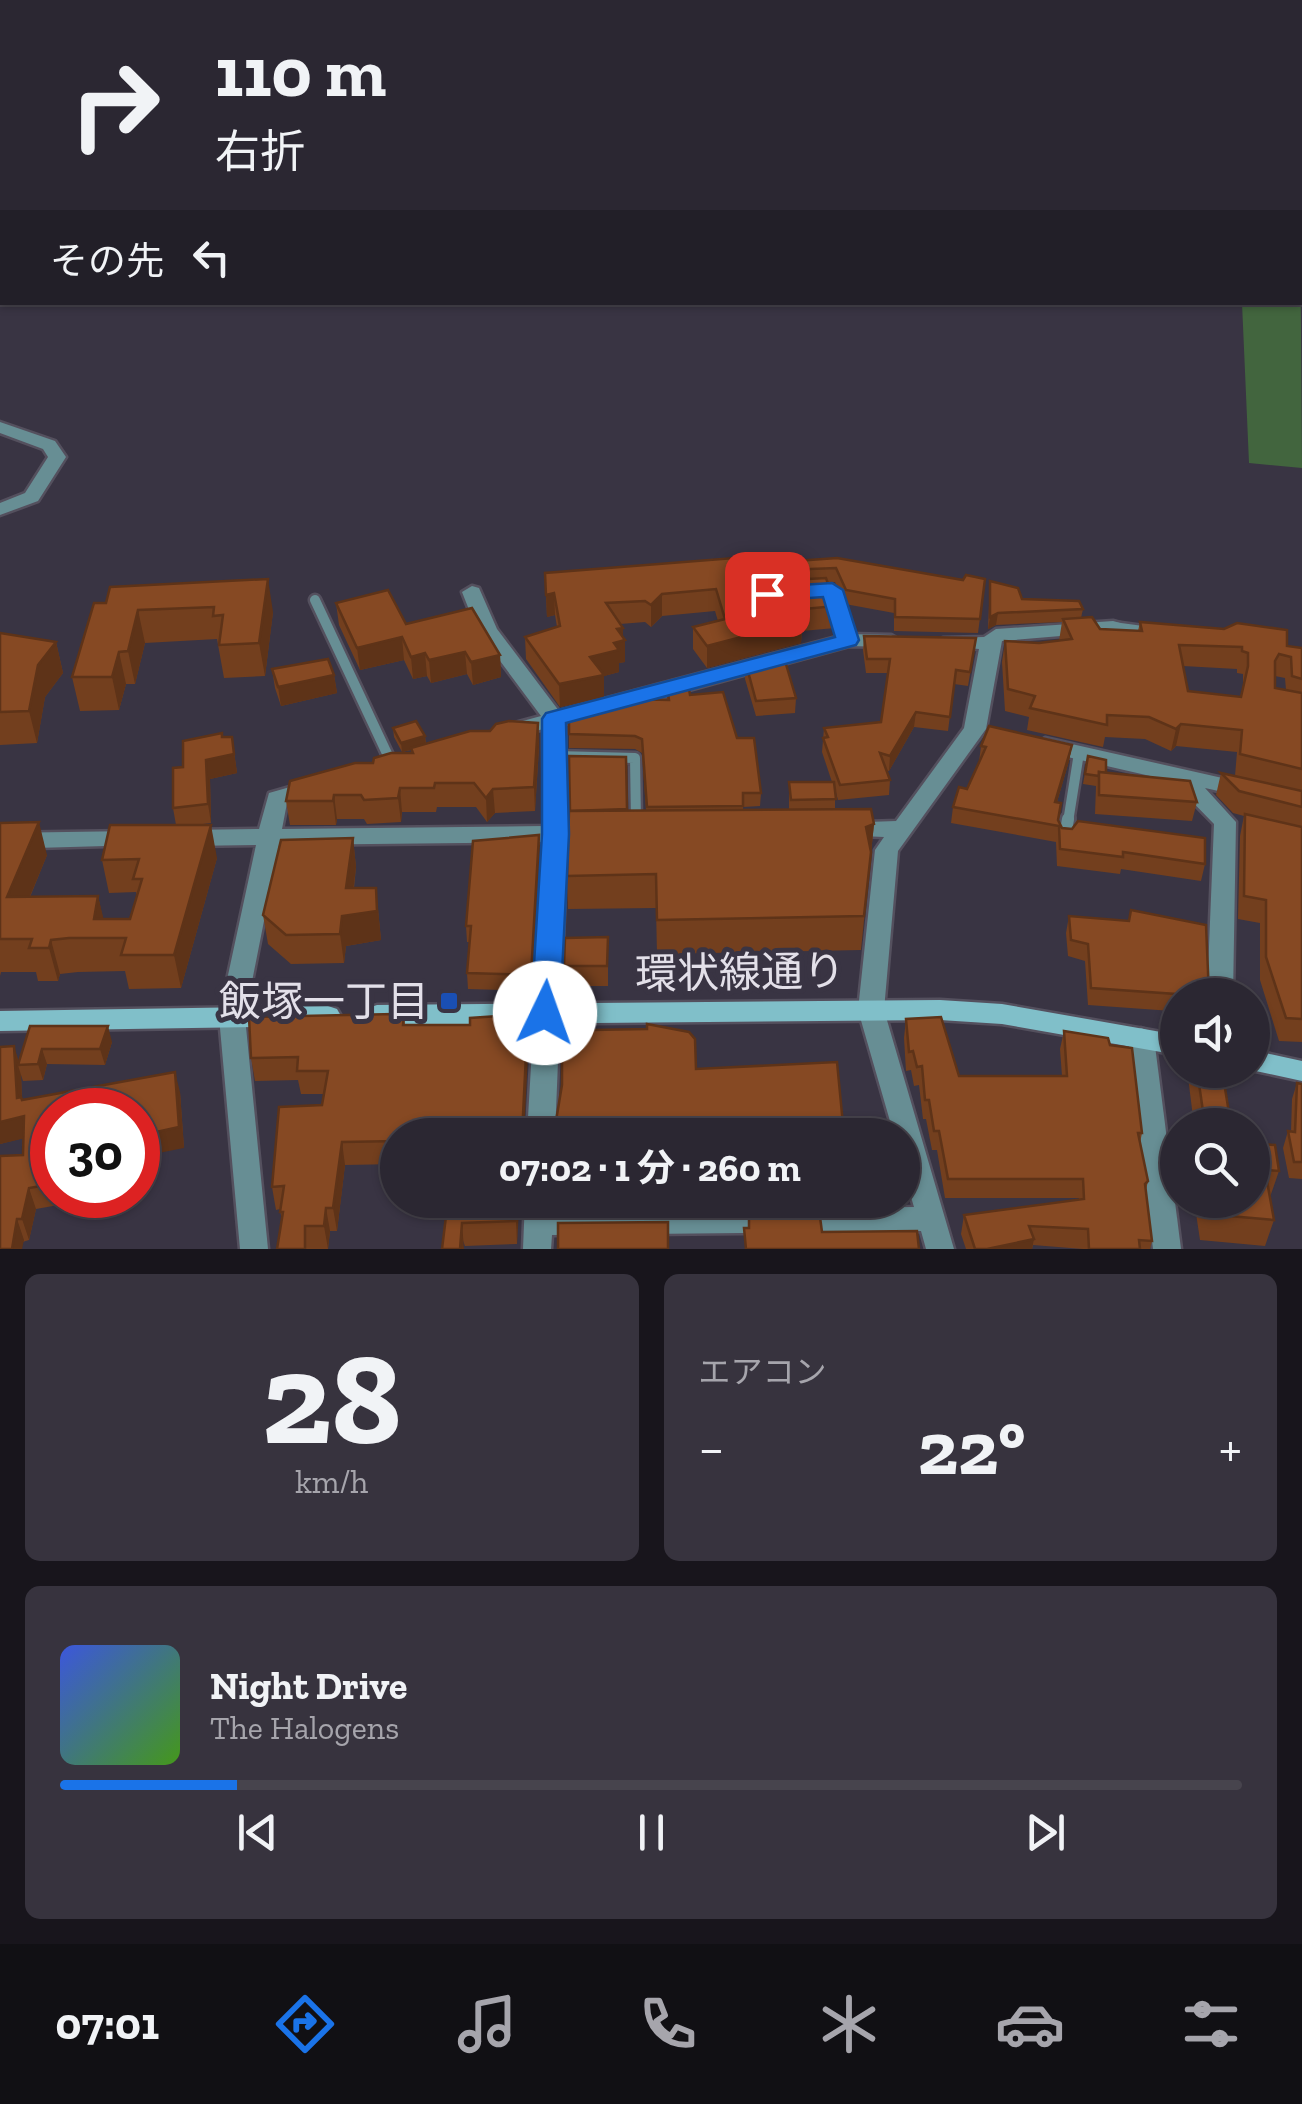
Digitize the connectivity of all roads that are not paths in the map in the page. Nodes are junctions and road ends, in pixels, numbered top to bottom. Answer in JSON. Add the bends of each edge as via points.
{"nodes":[{"id":1,"x":0,"y":428,"type":"edge"},
{"id":2,"x":0,"y":509,"type":"edge"},
{"id":3,"x":755,"y":575,"type":"edge"},
{"id":4,"x":816,"y":591,"type":"edge"},
{"id":5,"x":472,"y":592,"type":"dead end"},
{"id":6,"x":783,"y":593,"type":"edge"},
{"id":7,"x":315,"y":600,"type":"dead end"},
{"id":8,"x":1113,"y":627,"type":"joint"},
{"id":9,"x":1167,"y":634,"type":"edge"},
{"id":10,"x":848,"y":640,"type":"junction"},
{"id":11,"x":990,"y":643,"type":"junction"},
{"id":12,"x":554,"y":719,"type":"junction"},
{"id":13,"x":482,"y":739,"type":"edge"},
{"id":14,"x":1027,"y":741,"type":"edge"},
{"id":15,"x":1079,"y":753,"type":"junction"},
{"id":16,"x":555,"y":756,"type":"junction"},
{"id":17,"x":392,"y":765,"type":"edge"},
{"id":18,"x":1180,"y":776,"type":"junction"},
{"id":19,"x":335,"y":781,"type":"edge"},
{"id":20,"x":1267,"y":795,"type":"edge"},
{"id":21,"x":902,"y":829,"type":"junction"},
{"id":22,"x":826,"y":830,"type":"edge"},
{"id":23,"x":646,"y":832,"type":"joint"},
{"id":24,"x":556,"y":834,"type":"junction"},
{"id":25,"x":1065,"y":836,"type":"edge"},
{"id":26,"x":266,"y":837,"type":"junction"},
{"id":27,"x":0,"y":841,"type":"edge"},
{"id":28,"x":1221,"y":978,"type":"edge"},
{"id":29,"x":871,"y":1010,"type":"junction"},
{"id":30,"x":545,"y":1013,"type":"junction"},
{"id":31,"x":232,"y":1017,"type":"junction"},
{"id":32,"x":0,"y":1020,"type":"edge"},
{"id":33,"x":1141,"y":1038,"type":"junction"},
{"id":34,"x":1160,"y":1042,"type":"edge"},
{"id":35,"x":1270,"y":1064,"type":"edge"},
{"id":36,"x":1302,"y":1071,"type":"edge"},
{"id":37,"x":542,"y":1118,"type":"edge"},
{"id":38,"x":932,"y":1219,"type":"junction"},
{"id":39,"x":538,"y":1224,"type":"edge"},
{"id":40,"x":254,"y":1249,"type":"edge"},
{"id":41,"x":940,"y":1249,"type":"edge"},
{"id":42,"x":1168,"y":1249,"type":"edge"}],
"edges":[{"from":1,"to":2,"type":"street","via":[[49,445],[57,457],[32,497]]},
{"from":3,"to":6,"type":"lane","via":[[767,594]]},
{"from":4,"to":10,"type":"lane","via":[[832,590]]},
{"from":5,"to":12,"type":"street","via":[[487,630]]},
{"from":7,"to":17,"type":"lane"},
{"from":8,"to":9,"type":"lane"},
{"from":8,"to":11,"type":"street","via":[[996,636]]},
{"from":10,"to":11,"type":"street"},
{"from":10,"to":12,"type":"street"},
{"from":11,"to":21,"type":"street","via":[[984,731]]},
{"from":12,"to":13,"type":"street"},
{"from":12,"to":16,"type":"street"},
{"from":14,"to":15,"type":"street"},
{"from":15,"to":18,"type":"street"},
{"from":15,"to":25,"type":"lane"},
{"from":16,"to":23,"type":"lane","via":[[634,758]]},
{"from":16,"to":24,"type":"street"},
{"from":18,"to":20,"type":"street"},
{"from":18,"to":28,"type":"street","via":[[1234,824]]},
{"from":19,"to":26,"type":"street","via":[[277,798]]},
{"from":21,"to":22,"type":"street"},
{"from":21,"to":29,"type":"street","via":[[887,850]]},
{"from":23,"to":24,"type":"street"},
{"from":24,"to":26,"type":"street"},
{"from":24,"to":30,"type":"street"},
{"from":26,"to":27,"type":"street"},
{"from":26,"to":31,"type":"street"},
{"from":29,"to":30,"type":"street","name":"環状線通り"},
{"from":29,"to":33,"type":"street","name":"環状線通り","via":[[1002,1014]]},
{"from":29,"to":38,"type":"street"},
{"from":30,"to":31,"type":"street","name":"環状線通り"},
{"from":30,"to":37,"type":"street"},
{"from":31,"to":32,"type":"street","name":"環状線通り"},
{"from":31,"to":40,"type":"street"},
{"from":33,"to":34,"type":"street","name":"環状線通り"},
{"from":33,"to":42,"type":"street"},
{"from":35,"to":36,"type":"street"},
{"from":38,"to":39,"type":"street"},
{"from":38,"to":41,"type":"street"}]}
